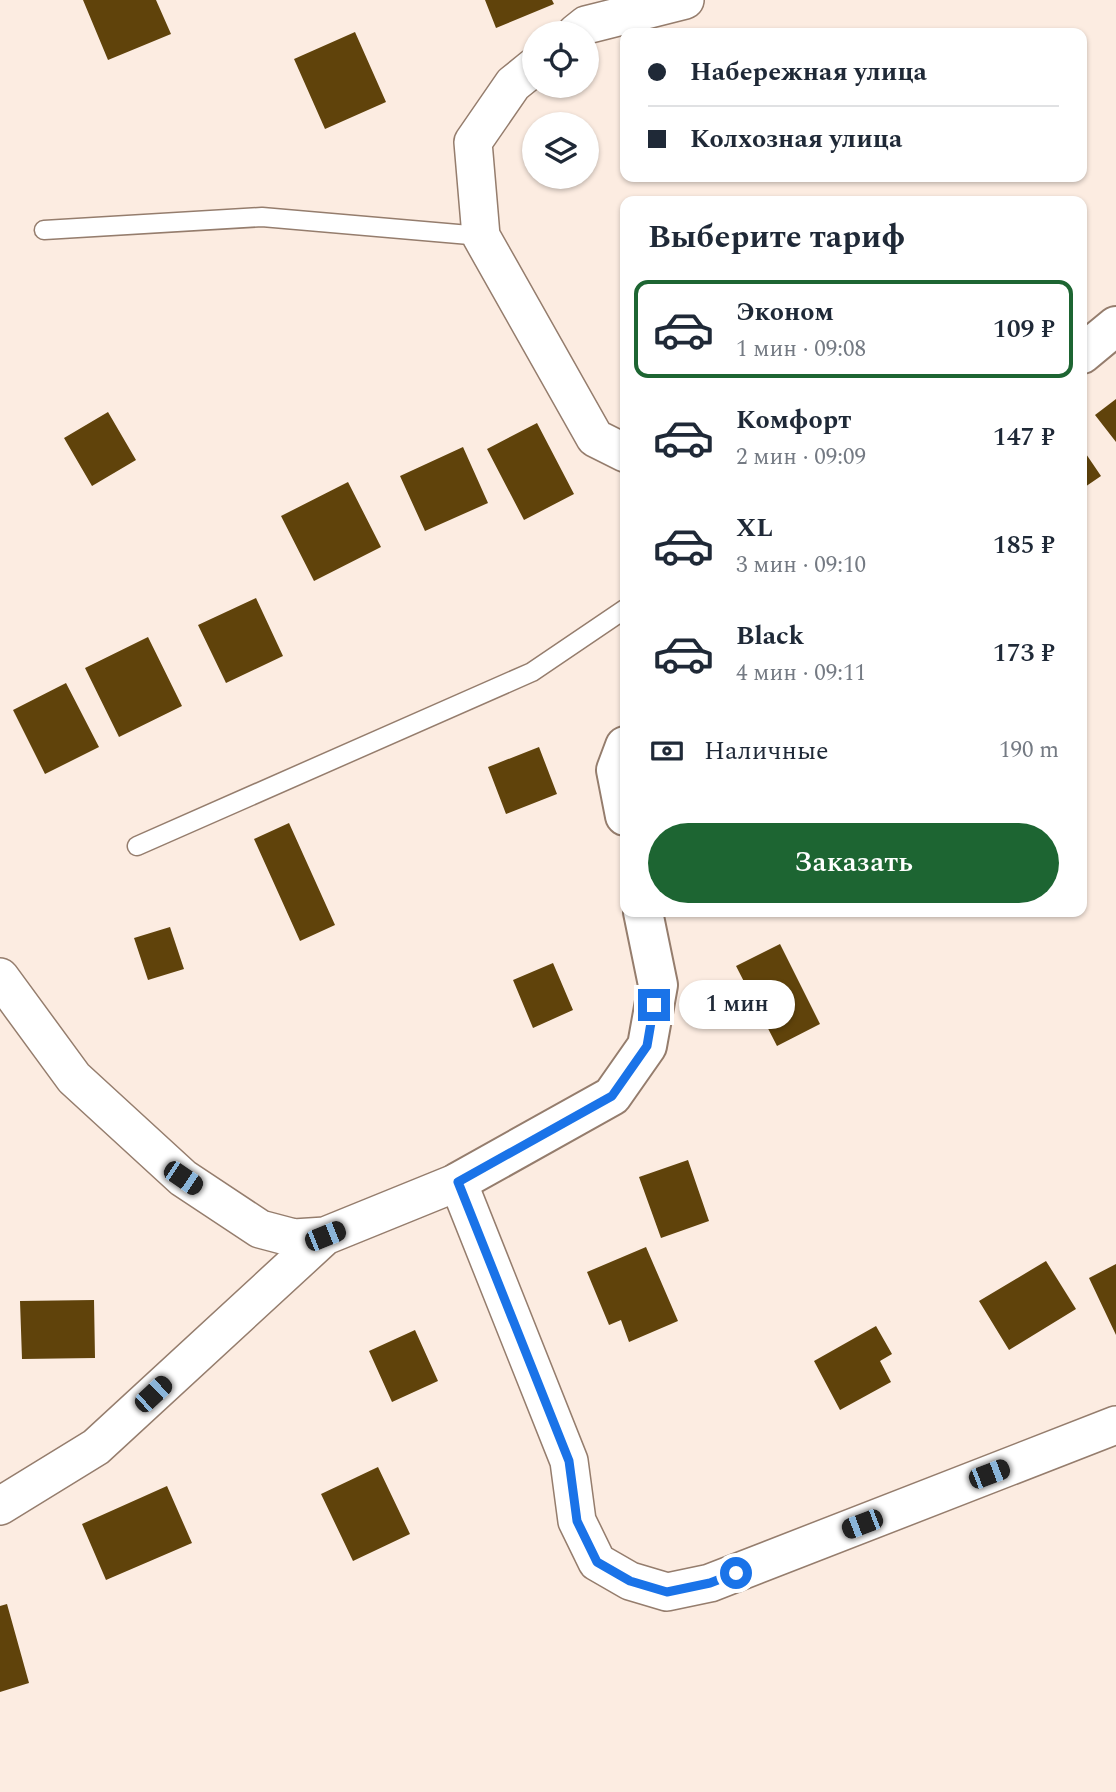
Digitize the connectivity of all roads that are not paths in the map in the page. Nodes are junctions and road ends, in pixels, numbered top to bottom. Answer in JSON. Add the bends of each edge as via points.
{"nodes":[{"id":1,"x":685,"y":0,"type":"edge"},
{"id":2,"x":599,"y":22,"type":"edge"},
{"id":3,"x":522,"y":77,"type":"edge"},
{"id":4,"x":44,"y":230,"type":"dead end"},
{"id":5,"x":481,"y":236,"type":"junction"},
{"id":6,"x":1116,"y":326,"type":"edge"},
{"id":7,"x":1087,"y":350,"type":"edge"},
{"id":8,"x":620,"y":450,"type":"edge"},
{"id":9,"x":620,"y":612,"type":"edge"},
{"id":10,"x":620,"y":759,"type":"edge"},
{"id":11,"x":620,"y":790,"type":"edge"},
{"id":12,"x":137,"y":846,"type":"dead end"},
{"id":13,"x":644,"y":917,"type":"edge"},
{"id":14,"x":0,"y":976,"type":"edge"},
{"id":15,"x":458,"y":1182,"type":"junction"},
{"id":16,"x":325,"y":1236,"type":"junction"},
{"id":17,"x":1116,"y":1425,"type":"edge"},
{"id":18,"x":0,"y":1506,"type":"edge"}],
"edges":[{"from":1,"to":2,"type":"street"},
{"from":3,"to":5,"type":"street","via":[[473,142]]},
{"from":4,"to":5,"type":"lane","via":[[262,217]]},
{"from":5,"to":8,"type":"street","via":[[595,438]]},
{"from":6,"to":7,"type":"street"},
{"from":9,"to":12,"type":"lane","via":[[532,672]]},
{"from":10,"to":11,"type":"street","via":[[616,770]]},
{"from":13,"to":15,"type":"street","via":[[658,985],[647,1046],[612,1096]]},
{"from":14,"to":16,"type":"street","via":[[74,1078],[183,1178],[260,1229],[294,1238]]},
{"from":15,"to":16,"type":"street"},
{"from":15,"to":17,"type":"street","via":[[569,1461],[577,1521],[597,1562],[630,1581],[667,1592],[710,1583]]},
{"from":16,"to":18,"type":"street","via":[[96,1447]]}]}
